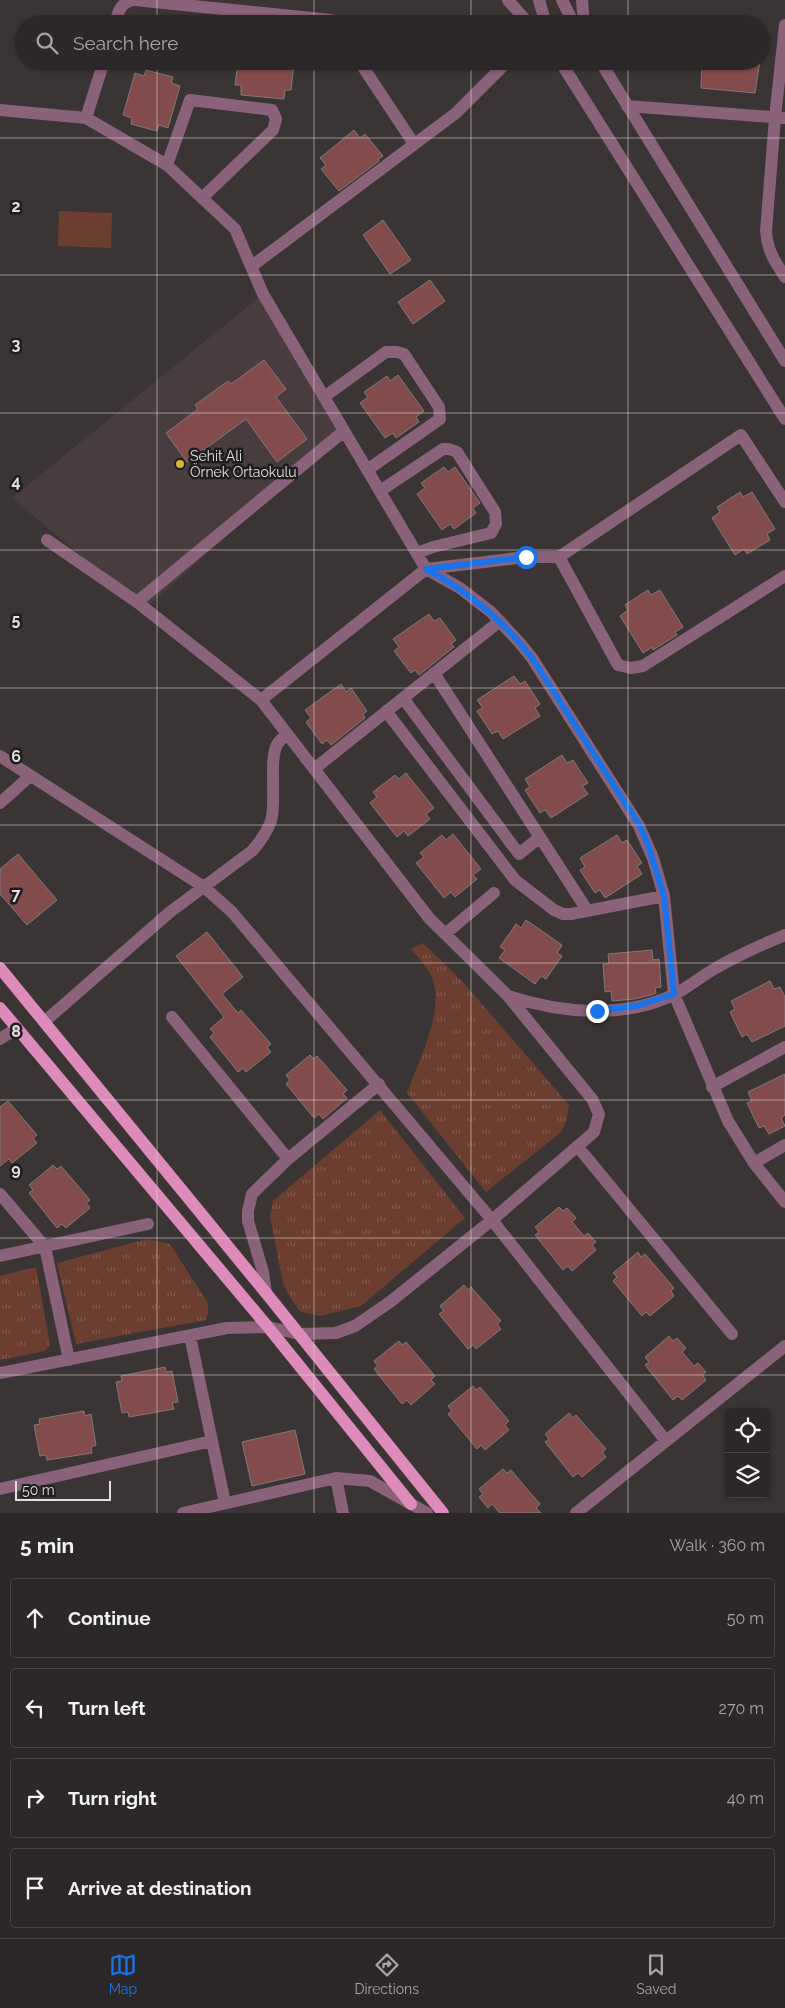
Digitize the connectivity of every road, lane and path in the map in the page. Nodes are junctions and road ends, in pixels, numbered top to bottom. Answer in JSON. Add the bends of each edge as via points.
{"nodes":[{"id":1,"x":134,"y":0,"type":"edge"},
{"id":2,"x":508,"y":0,"type":"edge"},
{"id":3,"x":539,"y":0,"type":"edge"},
{"id":4,"x":562,"y":0,"type":"edge"},
{"id":5,"x":582,"y":0,"type":"edge"},
{"id":6,"x":118,"y":15,"type":"edge"},
{"id":7,"x":282,"y":15,"type":"edge"},
{"id":8,"x":521,"y":15,"type":"edge"},
{"id":9,"x":543,"y":15,"type":"edge"},
{"id":10,"x":570,"y":15,"type":"edge"},
{"id":11,"x":583,"y":15,"type":"edge"},
{"id":12,"x":785,"y":25,"type":"edge"},
{"id":13,"x":101,"y":70,"type":"edge"},
{"id":14,"x":365,"y":70,"type":"edge"},
{"id":15,"x":499,"y":70,"type":"edge"},
{"id":16,"x":566,"y":70,"type":"edge"},
{"id":17,"x":605,"y":70,"type":"edge"},
{"id":18,"x":627,"y":106,"type":"junction"},
{"id":19,"x":0,"y":110,"type":"edge"},
{"id":20,"x":86,"y":118,"type":"junction"},
{"id":21,"x":780,"y":118,"type":"edge"},
{"id":22,"x":414,"y":144,"type":"junction"},
{"id":23,"x":166,"y":165,"type":"junction"},
{"id":24,"x":202,"y":198,"type":"junction"},
{"id":25,"x":252,"y":266,"type":"junction"},
{"id":26,"x":785,"y":277,"type":"edge"},
{"id":27,"x":785,"y":361,"type":"edge"},
{"id":28,"x":324,"y":396,"type":"junction"},
{"id":29,"x":785,"y":419,"type":"edge"},
{"id":30,"x":344,"y":431,"type":"junction"},
{"id":31,"x":367,"y":470,"type":"junction"},
{"id":32,"x":380,"y":491,"type":"junction"},
{"id":33,"x":785,"y":502,"type":"edge"},
{"id":34,"x":47,"y":540,"type":"dead end"},
{"id":35,"x":417,"y":553,"type":"junction"},
{"id":36,"x":559,"y":557,"type":"junction"},
{"id":37,"x":426,"y":569,"type":"junction"},
{"id":38,"x":785,"y":576,"type":"edge"},
{"id":39,"x":137,"y":602,"type":"junction"},
{"id":40,"x":500,"y":621,"type":"junction"},
{"id":41,"x":434,"y":674,"type":"junction"},
{"id":42,"x":403,"y":698,"type":"junction"},
{"id":43,"x":261,"y":700,"type":"junction"},
{"id":44,"x":386,"y":711,"type":"junction"},
{"id":45,"x":287,"y":734,"type":"junction"},
{"id":46,"x":0,"y":756,"type":"edge"},
{"id":47,"x":314,"y":769,"type":"junction"},
{"id":48,"x":30,"y":776,"type":"junction"},
{"id":49,"x":0,"y":803,"type":"edge"},
{"id":50,"x":540,"y":837,"type":"junction"},
{"id":51,"x":204,"y":887,"type":"junction"},
{"id":52,"x":494,"y":893,"type":"dead end"},
{"id":53,"x":664,"y":896,"type":"junction"},
{"id":54,"x":587,"y":910,"type":"junction"},
{"id":55,"x":445,"y":934,"type":"junction"},
{"id":56,"x":785,"y":935,"type":"edge"},
{"id":57,"x":0,"y":968,"type":"edge"},
{"id":58,"x":674,"y":994,"type":"junction"},
{"id":59,"x":508,"y":996,"type":"junction"},
{"id":60,"x":0,"y":1008,"type":"edge"},
{"id":61,"x":172,"y":1017,"type":"dead end"},
{"id":62,"x":44,"y":1022,"type":"junction"},
{"id":63,"x":17,"y":1028,"type":"junction"},
{"id":64,"x":0,"y":1040,"type":"edge"},
{"id":65,"x":785,"y":1047,"type":"edge"},
{"id":66,"x":379,"y":1084,"type":"junction"},
{"id":67,"x":712,"y":1087,"type":"junction"},
{"id":68,"x":785,"y":1145,"type":"edge"},
{"id":69,"x":578,"y":1147,"type":"junction"},
{"id":70,"x":288,"y":1159,"type":"junction"},
{"id":71,"x":754,"y":1163,"type":"junction"},
{"id":72,"x":0,"y":1194,"type":"edge"},
{"id":73,"x":785,"y":1202,"type":"edge"},
{"id":74,"x":492,"y":1220,"type":"junction"},
{"id":75,"x":148,"y":1224,"type":"dead end"},
{"id":76,"x":45,"y":1247,"type":"junction"},
{"id":77,"x":0,"y":1256,"type":"edge"},
{"id":78,"x":266,"y":1293,"type":"junction"},
{"id":79,"x":268,"y":1327,"type":"junction"},
{"id":80,"x":299,"y":1334,"type":"junction"},
{"id":81,"x":732,"y":1334,"type":"dead end"},
{"id":82,"x":190,"y":1336,"type":"junction"},
{"id":83,"x":785,"y":1346,"type":"edge"},
{"id":84,"x":69,"y":1360,"type":"junction"},
{"id":85,"x":0,"y":1373,"type":"edge"},
{"id":86,"x":212,"y":1441,"type":"junction"},
{"id":87,"x":666,"y":1441,"type":"junction"},
{"id":88,"x":336,"y":1478,"type":"junction"},
{"id":89,"x":0,"y":1489,"type":"edge"},
{"id":90,"x":226,"y":1503,"type":"junction"},
{"id":91,"x":411,"y":1504,"type":"junction"},
{"id":92,"x":183,"y":1513,"type":"edge"},
{"id":93,"x":343,"y":1513,"type":"edge"},
{"id":94,"x":427,"y":1513,"type":"edge"},
{"id":95,"x":443,"y":1513,"type":"edge"},
{"id":96,"x":576,"y":1513,"type":"edge"}],
"edges":[{"from":1,"to":6,"type":"street","via":[[126,2]]},
{"from":1,"to":7,"type":"street"},
{"from":2,"to":8,"type":"street"},
{"from":3,"to":9,"type":"street"},
{"from":4,"to":10,"type":"street"},
{"from":5,"to":11,"type":"street"},
{"from":12,"to":21,"type":"street"},
{"from":13,"to":20,"type":"street"},
{"from":14,"to":22,"type":"street"},
{"from":15,"to":22,"type":"street","via":[[456,113]]},
{"from":16,"to":29,"type":"street"},
{"from":17,"to":18,"type":"street"},
{"from":18,"to":21,"type":"street"},
{"from":18,"to":27,"type":"street"},
{"from":19,"to":20,"type":"street"},
{"from":20,"to":23,"type":"street"},
{"from":21,"to":26,"type":"street","via":[[766,240]]},
{"from":22,"to":25,"type":"street"},
{"from":23,"to":24,"type":"street"},
{"from":23,"to":24,"type":"street","via":[[190,100],[272,110],[276,118],[273,130]]},
{"from":24,"to":25,"type":"street","via":[[235,229]]},
{"from":25,"to":28,"type":"street","via":[[263,294]]},
{"from":28,"to":30,"type":"street"},
{"from":28,"to":31,"type":"street","via":[[391,351],[404,354],[439,407],[440,420]]},
{"from":30,"to":31,"type":"street"},
{"from":30,"to":39,"type":"street"},
{"from":31,"to":32,"type":"street"},
{"from":32,"to":35,"type":"street"},
{"from":32,"to":35,"type":"street","via":[[443,449],[449,449],[457,452],[495,512],[496,524],[490,532]]},
{"from":33,"to":36,"type":"street","via":[[741,436]]},
{"from":34,"to":39,"type":"street"},
{"from":35,"to":37,"type":"street"},
{"from":36,"to":37,"type":"street","via":[[526,557]]},
{"from":36,"to":38,"type":"street","via":[[618,665],[631,668],[643,666]]},
{"from":37,"to":40,"type":"street","via":[[468,594]]},
{"from":37,"to":43,"type":"street"},
{"from":39,"to":43,"type":"street"},
{"from":40,"to":41,"type":"street"},
{"from":40,"to":53,"type":"street","via":[[532,658],[640,826]]},
{"from":41,"to":42,"type":"street"},
{"from":41,"to":50,"type":"street"},
{"from":42,"to":44,"type":"street"},
{"from":42,"to":50,"type":"street","via":[[520,854]]},
{"from":43,"to":45,"type":"street"},
{"from":44,"to":47,"type":"street"},
{"from":44,"to":54,"type":"street","via":[[515,880],[558,912],[567,914]]},
{"from":45,"to":47,"type":"street"},
{"from":45,"to":51,"type":"street","via":[[278,743],[274,754],[274,797],[271,820],[265,834],[252,850]]},
{"from":46,"to":48,"type":"street"},
{"from":47,"to":55,"type":"street","via":[[429,918]]},
{"from":48,"to":49,"type":"street"},
{"from":48,"to":51,"type":"street"},
{"from":50,"to":54,"type":"street"},
{"from":51,"to":62,"type":"street","via":[[170,912]]},
{"from":51,"to":66,"type":"street","via":[[232,912]]},
{"from":52,"to":55,"type":"street"},
{"from":53,"to":54,"type":"street"},
{"from":53,"to":58,"type":"street"},
{"from":55,"to":59,"type":"street"},
{"from":56,"to":58,"type":"street","via":[[716,968]]},
{"from":57,"to":62,"type":"main road"},
{"from":58,"to":59,"type":"street","via":[[636,1006],[597,1011],[542,1006]]},
{"from":58,"to":67,"type":"street"},
{"from":59,"to":69,"type":"street","via":[[596,1106],[599,1114],[594,1132]]},
{"from":60,"to":63,"type":"main road"},
{"from":61,"to":70,"type":"street"},
{"from":62,"to":78,"type":"main road"},
{"from":63,"to":64,"type":"street"},
{"from":63,"to":79,"type":"main road"},
{"from":65,"to":67,"type":"street"},
{"from":66,"to":70,"type":"street"},
{"from":66,"to":74,"type":"street"},
{"from":67,"to":71,"type":"street"},
{"from":68,"to":71,"type":"street"},
{"from":69,"to":74,"type":"street"},
{"from":69,"to":81,"type":"street"},
{"from":70,"to":78,"type":"street","via":[[252,1194],[249,1203],[250,1231]]},
{"from":71,"to":73,"type":"street"},
{"from":72,"to":76,"type":"street"},
{"from":74,"to":80,"type":"street","via":[[355,1326],[336,1333]]},
{"from":74,"to":87,"type":"street"},
{"from":75,"to":76,"type":"street"},
{"from":76,"to":77,"type":"street"},
{"from":76,"to":84,"type":"street"},
{"from":78,"to":80,"type":"main road"},
{"from":79,"to":80,"type":"street"},
{"from":79,"to":82,"type":"street","via":[[227,1328]]},
{"from":79,"to":91,"type":"main road"},
{"from":80,"to":95,"type":"main road"},
{"from":82,"to":84,"type":"street"},
{"from":82,"to":86,"type":"street"},
{"from":83,"to":87,"type":"street"},
{"from":84,"to":85,"type":"street"},
{"from":86,"to":89,"type":"street"},
{"from":86,"to":90,"type":"street"},
{"from":87,"to":96,"type":"street"},
{"from":88,"to":90,"type":"street"},
{"from":88,"to":91,"type":"street","via":[[370,1481]]},
{"from":88,"to":93,"type":"street"},
{"from":90,"to":92,"type":"street"},
{"from":91,"to":94,"type":"street"}]}
